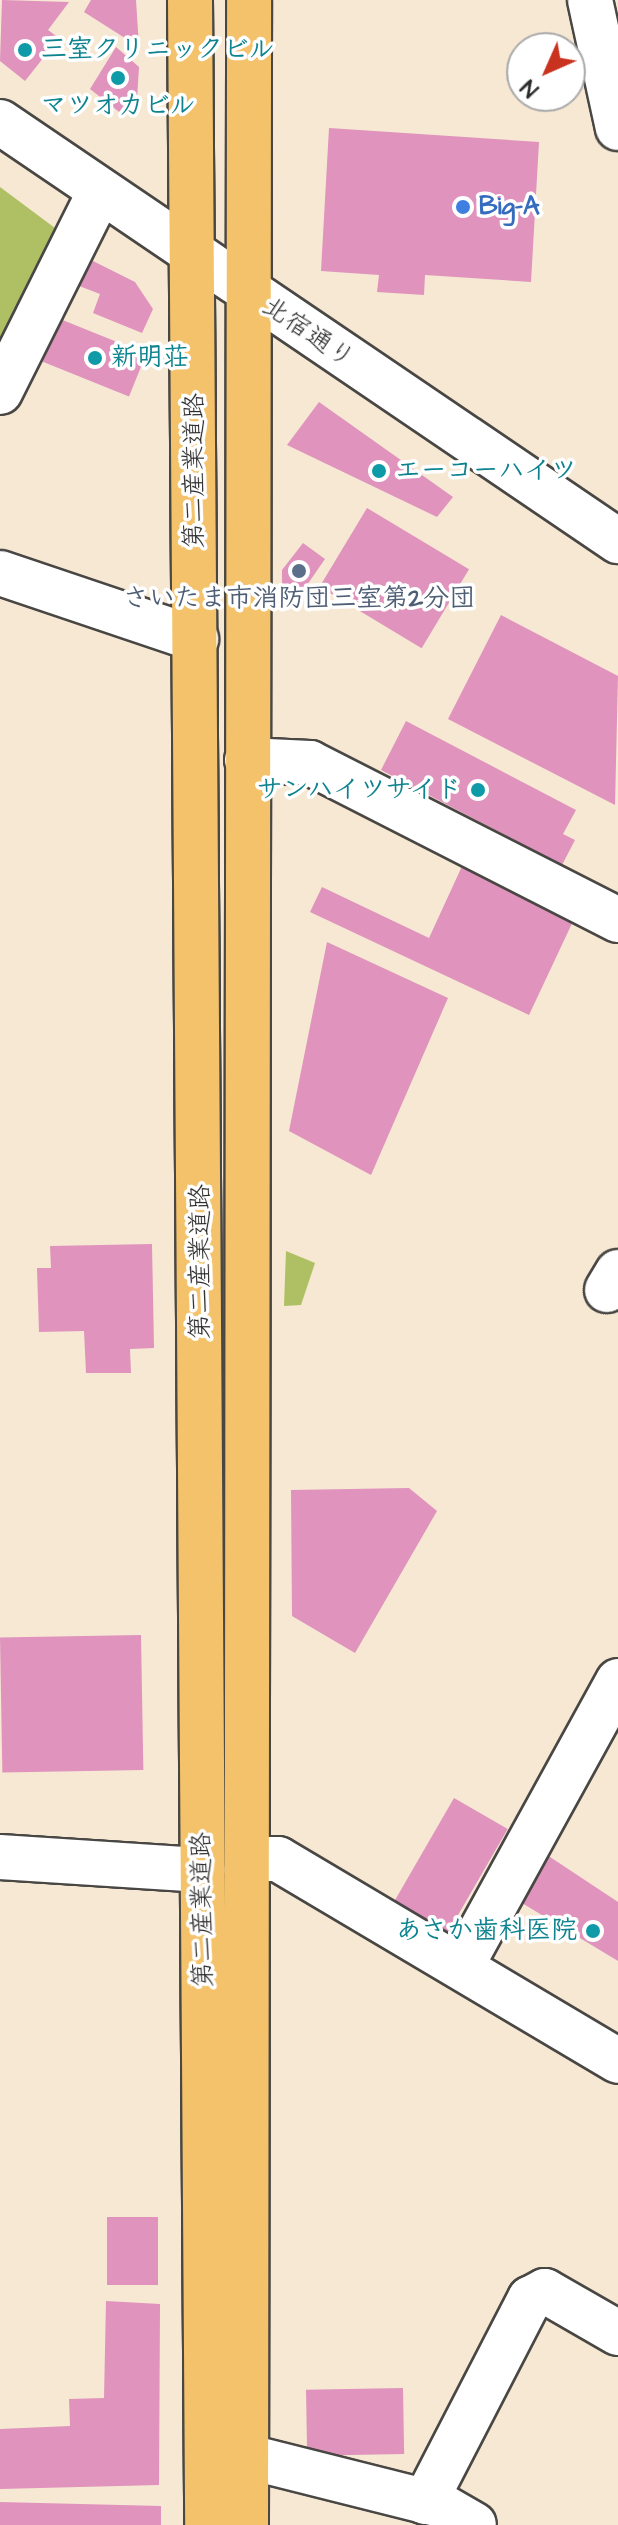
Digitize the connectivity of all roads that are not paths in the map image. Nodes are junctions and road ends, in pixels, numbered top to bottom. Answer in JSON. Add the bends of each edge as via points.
{"nodes":[{"id":1,"x":190,"y":0,"type":"edge"},
{"id":2,"x":249,"y":0,"type":"edge"},
{"id":3,"x":590,"y":0,"type":"edge"},
{"id":4,"x":0,"y":122,"type":"edge"},
{"id":5,"x":618,"y":128,"type":"edge"},
{"id":6,"x":100,"y":191,"type":"junction"},
{"id":7,"x":194,"y":256,"type":"junction"},
{"id":8,"x":247,"y":292,"type":"junction"},
{"id":9,"x":0,"y":392,"type":"edge"},
{"id":10,"x":618,"y":541,"type":"edge"},
{"id":11,"x":0,"y":573,"type":"edge"},
{"id":12,"x":196,"y":639,"type":"junction"},
{"id":13,"x":247,"y":760,"type":"junction"},
{"id":14,"x":618,"y":920,"type":"edge"},
{"id":15,"x":618,"y":1681,"type":"edge"},
{"id":16,"x":606,"y":1728,"type":"edge"},
{"id":17,"x":0,"y":1857,"type":"edge"},
{"id":18,"x":248,"y":1859,"type":"junction"},
{"id":19,"x":203,"y":1870,"type":"junction"},
{"id":20,"x":462,"y":1965,"type":"junction"},
{"id":21,"x":618,"y":2061,"type":"edge"},
{"id":22,"x":618,"y":2333,"type":"edge"},
{"id":23,"x":245,"y":2456,"type":"junction"},
{"id":24,"x":425,"y":2502,"type":"junction"},
{"id":25,"x":207,"y":2525,"type":"edge"},
{"id":26,"x":246,"y":2525,"type":"edge"},
{"id":27,"x":474,"y":2525,"type":"edge"}],
"edges":[{"from":1,"to":7,"type":"main road","name":"第二産業道路"},
{"from":2,"to":8,"type":"main road","name":"第二産業道路"},
{"from":3,"to":5,"type":"street"},
{"from":4,"to":6,"type":"street","name":"北宿通り"},
{"from":6,"to":7,"type":"street","name":"北宿通り"},
{"from":6,"to":9,"type":"street"},
{"from":7,"to":8,"type":"street","name":"北宿通り"},
{"from":7,"to":12,"type":"main road","name":"第二産業道路"},
{"from":8,"to":10,"type":"street","name":"北宿通り"},
{"from":8,"to":13,"type":"main road","name":"第二産業道路"},
{"from":11,"to":12,"type":"street"},
{"from":12,"to":19,"type":"main road","name":"第二産業道路"},
{"from":13,"to":14,"type":"street","via":[[310,763]]},
{"from":13,"to":18,"type":"main road","name":"第二産業道路"},
{"from":15,"to":16,"type":"street"},
{"from":16,"to":20,"type":"street"},
{"from":17,"to":19,"type":"street"},
{"from":18,"to":20,"type":"street","via":[[278,1859]]},
{"from":18,"to":23,"type":"main road","name":"第二産業道路"},
{"from":19,"to":25,"type":"main road","name":"第二産業道路"},
{"from":20,"to":21,"type":"street"},
{"from":22,"to":24,"type":"street","via":[[545,2291],[530,2299]]},
{"from":23,"to":24,"type":"street"},
{"from":23,"to":26,"type":"main road","name":"第二産業道路"},
{"from":24,"to":27,"type":"street"}]}
